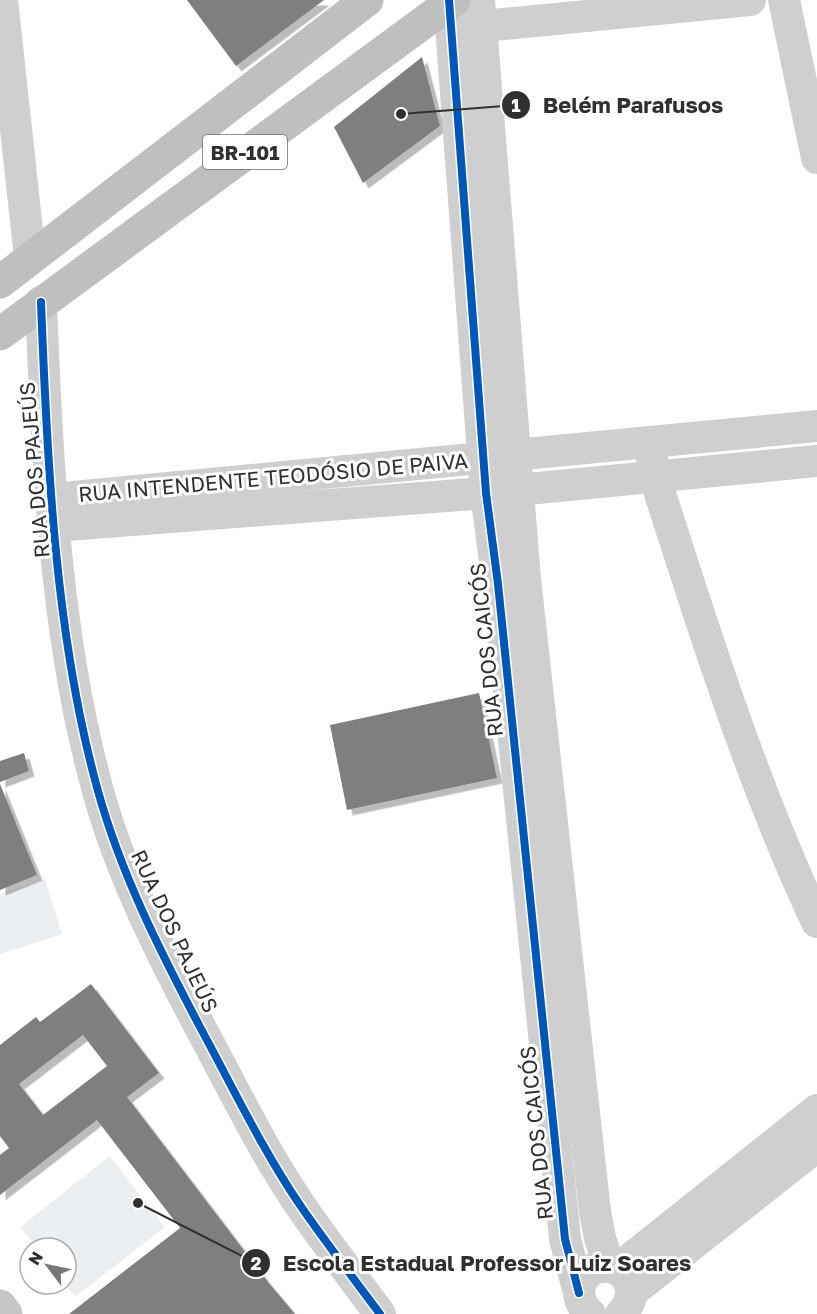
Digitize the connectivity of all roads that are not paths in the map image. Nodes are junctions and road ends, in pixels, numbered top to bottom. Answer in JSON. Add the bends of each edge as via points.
{"nodes":[{"id":1,"x":2,"y":0,"type":"edge"},
{"id":2,"x":367,"y":0,"type":"edge"},
{"id":3,"x":750,"y":0,"type":"edge"},
{"id":4,"x":784,"y":0,"type":"edge"},
{"id":5,"x":461,"y":10,"type":"edge"},
{"id":6,"x":527,"y":11,"type":"edge"},
{"id":7,"x":817,"y":158,"type":"edge"},
{"id":8,"x":9,"y":163,"type":"edge"},
{"id":9,"x":30,"y":258,"type":"junction"},
{"id":10,"x":0,"y":282,"type":"edge"},
{"id":11,"x":41,"y":302,"type":"junction"},
{"id":12,"x":0,"y":334,"type":"edge"},
{"id":13,"x":817,"y":426,"type":"edge"},
{"id":14,"x":649,"y":443,"type":"junction"},
{"id":15,"x":516,"y":455,"type":"junction"},
{"id":16,"x":484,"y":457,"type":"junction"},
{"id":17,"x":817,"y":461,"type":"edge"},
{"id":18,"x":655,"y":478,"type":"junction"},
{"id":19,"x":520,"y":488,"type":"junction"},
{"id":20,"x":486,"y":493,"type":"junction"},
{"id":21,"x":53,"y":512,"type":"junction"},
{"id":22,"x":512,"y":581,"type":"junction"},
{"id":23,"x":817,"y":922,"type":"edge"},
{"id":24,"x":817,"y":1110,"type":"edge"},
{"id":25,"x":817,"y":1146,"type":"edge"},
{"id":26,"x":625,"y":1292,"type":"edge"},
{"id":27,"x":577,"y":1305,"type":"edge"},
{"id":28,"x":0,"y":1306,"type":"edge"},
{"id":29,"x":6,"y":1314,"type":"edge"},
{"id":30,"x":380,"y":1314,"type":"edge"}],
"edges":[{"from":1,"to":8,"type":"street"},
{"from":2,"to":9,"type":"highway","number":"BR-101"},
{"from":3,"to":6,"type":"street"},
{"from":4,"to":7,"type":"street"},
{"from":5,"to":6,"type":"street"},
{"from":5,"to":11,"type":"highway","number":"BR-101"},
{"from":5,"to":15,"type":"street","name":"RUA DOS CAICÓS"},
{"from":5,"to":16,"type":"street","name":"RUA DOS CAICÓS"},
{"from":8,"to":9,"type":"street"},
{"from":9,"to":10,"type":"highway","number":"BR-101"},
{"from":11,"to":12,"type":"highway","number":"BR-101"},
{"from":11,"to":21,"type":"street","name":"RUA DOS PAJEÚS"},
{"from":13,"to":14,"type":"street","name":"RUA INTENDENTE TEODÓSIO DE PAIVA"},
{"from":14,"to":15,"type":"street","name":"RUA INTENDENTE TEODÓSIO DE PAIVA"},
{"from":14,"to":18,"type":"street"},
{"from":15,"to":16,"type":"street","name":"RUA INTENDENTE TEODÓSIO DE PAIVA"},
{"from":15,"to":19,"type":"street","name":"RUA DOS CAICÓS"},
{"from":16,"to":20,"type":"street","name":"RUA DOS CAICÓS"},
{"from":16,"to":21,"type":"street","name":"RUA INTENDENTE TEODÓSIO DE PAIVA"},
{"from":17,"to":18,"type":"street","name":"RUA INTENDENTE TEODÓSIO DE PAIVA"},
{"from":18,"to":19,"type":"street","name":"RUA INTENDENTE TEODÓSIO DE PAIVA"},
{"from":18,"to":23,"type":"street","via":[[712,654]]},
{"from":19,"to":20,"type":"street","name":"RUA INTENDENTE TEODÓSIO DE PAIVA"},
{"from":19,"to":22,"type":"street","name":"RUA DOS CAICÓS"},
{"from":20,"to":21,"type":"street","name":"RUA INTENDENTE TEODÓSIO DE PAIVA"},
{"from":20,"to":22,"type":"street","name":"RUA DOS CAICÓS"},
{"from":21,"to":30,"type":"street","name":"RUA DOS PAJEÚS","via":[[85,741],[111,834],[142,914],[230,1083],[301,1207]]},
{"from":22,"to":26,"type":"street","name":"RUA DOS CAICÓS","via":[[595,1212],[600,1238]]},
{"from":22,"to":27,"type":"street","name":"RUA DOS CAICÓS","via":[[565,1239]]},
{"from":24,"to":26,"type":"street"},
{"from":25,"to":26,"type":"street"},
{"from":26,"to":27,"type":"street","via":[[591,1269],[584,1276]]},
{"from":28,"to":29,"type":"main road"}]}
